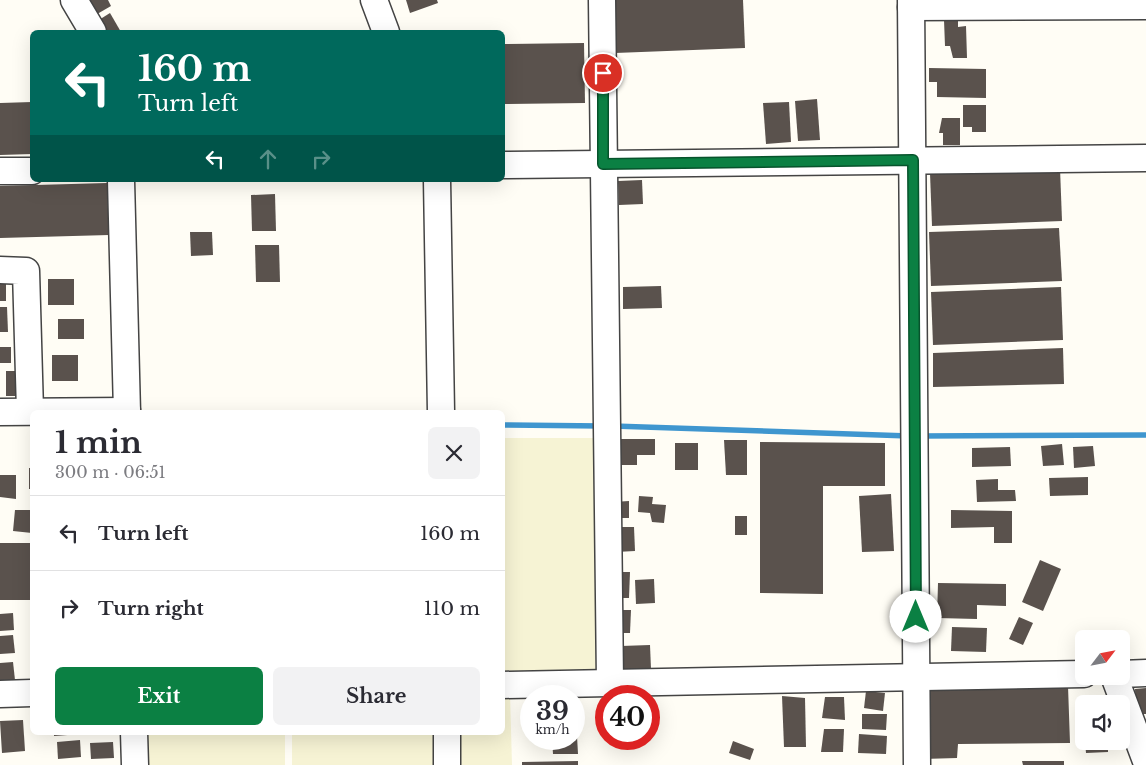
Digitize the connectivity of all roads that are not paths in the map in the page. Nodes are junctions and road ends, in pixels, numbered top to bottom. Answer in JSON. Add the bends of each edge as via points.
{"nodes":[{"id":1,"x":74,"y":0,"type":"edge"},
{"id":2,"x":374,"y":0,"type":"edge"},
{"id":3,"x":602,"y":0,"type":"edge"},
{"id":4,"x":911,"y":4,"type":"edge"},
{"id":5,"x":1146,"y":6,"type":"edge"},
{"id":6,"x":92,"y":30,"type":"edge"},
{"id":7,"x":385,"y":30,"type":"edge"},
{"id":8,"x":1146,"y":158,"type":"edge"},
{"id":9,"x":913,"y":160,"type":"junction"},
{"id":10,"x":603,"y":164,"type":"junction"},
{"id":11,"x":505,"y":165,"type":"edge"},
{"id":12,"x":0,"y":171,"type":"edge"},
{"id":13,"x":30,"y":171,"type":"edge"},
{"id":14,"x":121,"y":182,"type":"edge"},
{"id":15,"x":437,"y":182,"type":"edge"},
{"id":16,"x":0,"y":270,"type":"edge"},
{"id":17,"x":127,"y":410,"type":"edge"},
{"id":18,"x":441,"y":410,"type":"edge"},
{"id":19,"x":30,"y":411,"type":"joint"},
{"id":20,"x":0,"y":412,"type":"edge"},
{"id":21,"x":1075,"y":674,"type":"edge"},
{"id":22,"x":1130,"y":674,"type":"edge"},
{"id":23,"x":1146,"y":674,"type":"edge"},
{"id":24,"x":916,"y":676,"type":"junction"},
{"id":25,"x":610,"y":682,"type":"junction"},
{"id":26,"x":505,"y":685,"type":"edge"},
{"id":27,"x":1117,"y":685,"type":"edge"},
{"id":28,"x":30,"y":693,"type":"edge"},
{"id":29,"x":0,"y":694,"type":"edge"},
{"id":30,"x":134,"y":735,"type":"edge"},
{"id":31,"x":446,"y":735,"type":"edge"},
{"id":32,"x":1146,"y":761,"type":"edge"},
{"id":33,"x":135,"y":765,"type":"edge"},
{"id":34,"x":447,"y":765,"type":"edge"},
{"id":35,"x":917,"y":765,"type":"edge"}],
"edges":[{"from":1,"to":6,"type":"street"},
{"from":2,"to":7,"type":"street"},
{"from":3,"to":10,"type":"street"},
{"from":4,"to":5,"type":"street"},
{"from":4,"to":9,"type":"street"},
{"from":8,"to":9,"type":"street"},
{"from":9,"to":10,"type":"street"},
{"from":9,"to":24,"type":"street"},
{"from":10,"to":11,"type":"street"},
{"from":10,"to":25,"type":"street"},
{"from":12,"to":13,"type":"street"},
{"from":14,"to":17,"type":"street"},
{"from":15,"to":18,"type":"street"},
{"from":16,"to":19,"type":"street","via":[[26,271]]},
{"from":19,"to":20,"type":"street"},
{"from":21,"to":24,"type":"street"},
{"from":22,"to":23,"type":"street"},
{"from":24,"to":25,"type":"street"},
{"from":24,"to":35,"type":"street"},
{"from":25,"to":26,"type":"street"},
{"from":27,"to":32,"type":"street"},
{"from":28,"to":29,"type":"street"},
{"from":30,"to":33,"type":"street"},
{"from":31,"to":34,"type":"street"}]}
